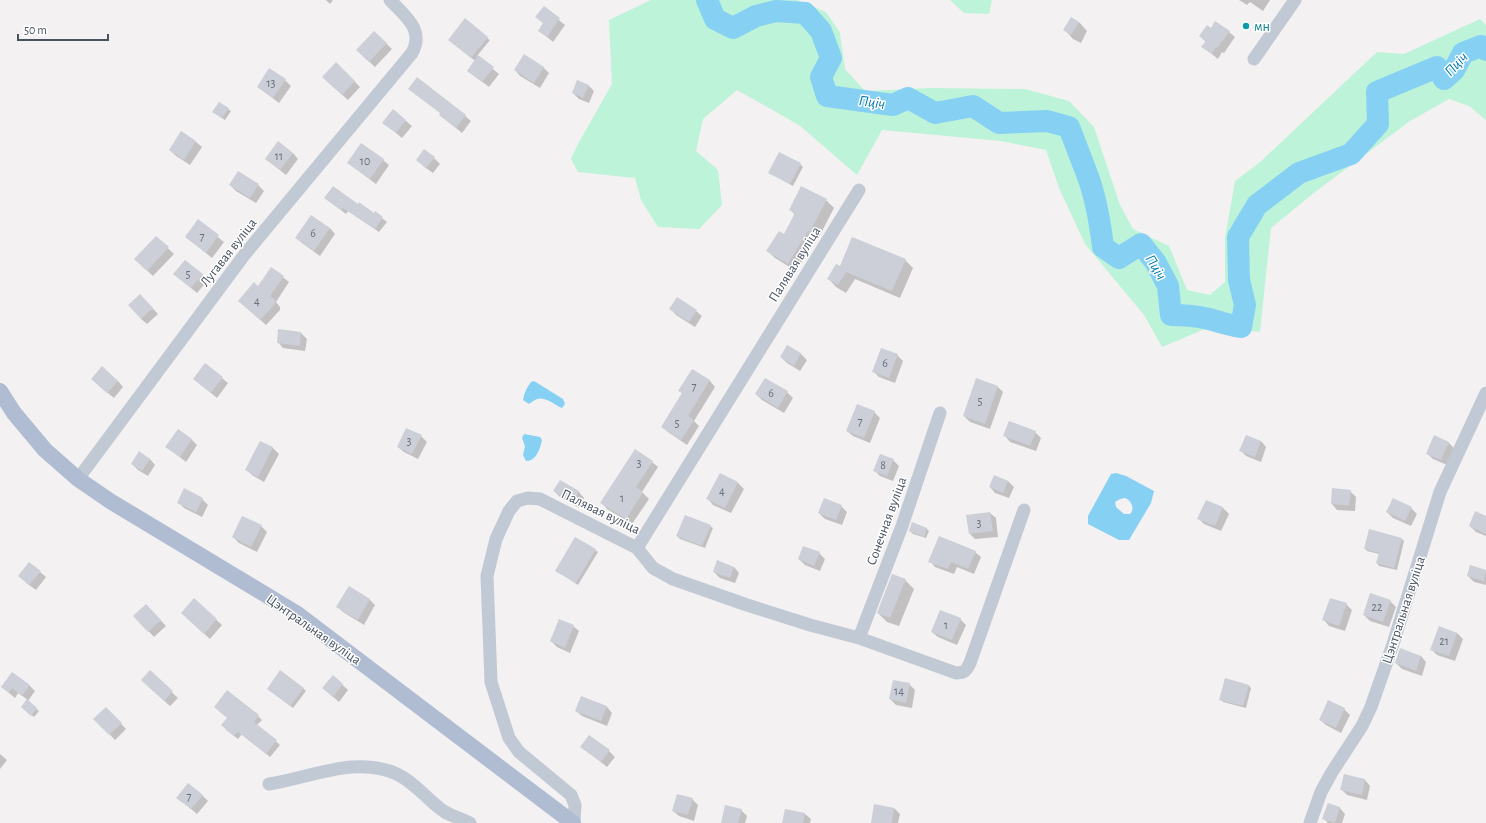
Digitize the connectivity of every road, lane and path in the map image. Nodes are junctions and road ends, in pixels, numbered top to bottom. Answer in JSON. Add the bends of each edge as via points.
{"nodes":[{"id":1,"x":390,"y":0,"type":"edge"},
{"id":2,"x":1295,"y":0,"type":"edge"},
{"id":3,"x":1254,"y":59,"type":"dead end"},
{"id":4,"x":859,"y":190,"type":"dead end"},
{"id":5,"x":0,"y":391,"type":"edge"},
{"id":6,"x":1486,"y":393,"type":"edge"},
{"id":7,"x":940,"y":413,"type":"dead end"},
{"id":8,"x":78,"y":479,"type":"junction"},
{"id":9,"x":1024,"y":510,"type":"dead end"},
{"id":10,"x":637,"y":548,"type":"junction"},
{"id":11,"x":859,"y":638,"type":"junction"},
{"id":12,"x":269,"y":784,"type":"dead end"},
{"id":13,"x":470,"y":823,"type":"edge"},
{"id":14,"x":574,"y":823,"type":"edge"},
{"id":15,"x":1310,"y":823,"type":"edge"}],
"edges":[{"from":1,"to":8,"type":"street","name":"Лугавая вуліца","via":[[414,27],[417,36],[412,53],[245,254]]},
{"from":2,"to":3,"type":"street"},
{"from":4,"to":10,"type":"street","name":"Палявая вуліца"},
{"from":5,"to":8,"type":"main road","name":"Цэнтральная вуліца","via":[[14,413],[45,450]]},
{"from":6,"to":15,"type":"street","name":"Цэнтральная вуліца","via":[[1440,492],[1371,707],[1321,792]]},
{"from":7,"to":11,"type":"street","name":"Сонечная вуліца","via":[[902,526]]},
{"from":8,"to":14,"type":"main road","name":"Цэнтральная вуліца","via":[[296,613]]},
{"from":9,"to":11,"type":"street","via":[[967,670],[956,673]]},
{"from":10,"to":11,"type":"street","via":[[653,568],[673,579],[810,625]]},
{"from":10,"to":14,"type":"street","name":"Палявая вуліца","via":[[540,499],[528,498],[517,501],[509,511],[496,539],[487,576],[491,682],[509,738],[519,752],[571,795],[575,805]]},
{"from":12,"to":13,"type":"street","via":[[343,767],[372,766],[397,774],[445,812]]}]}
